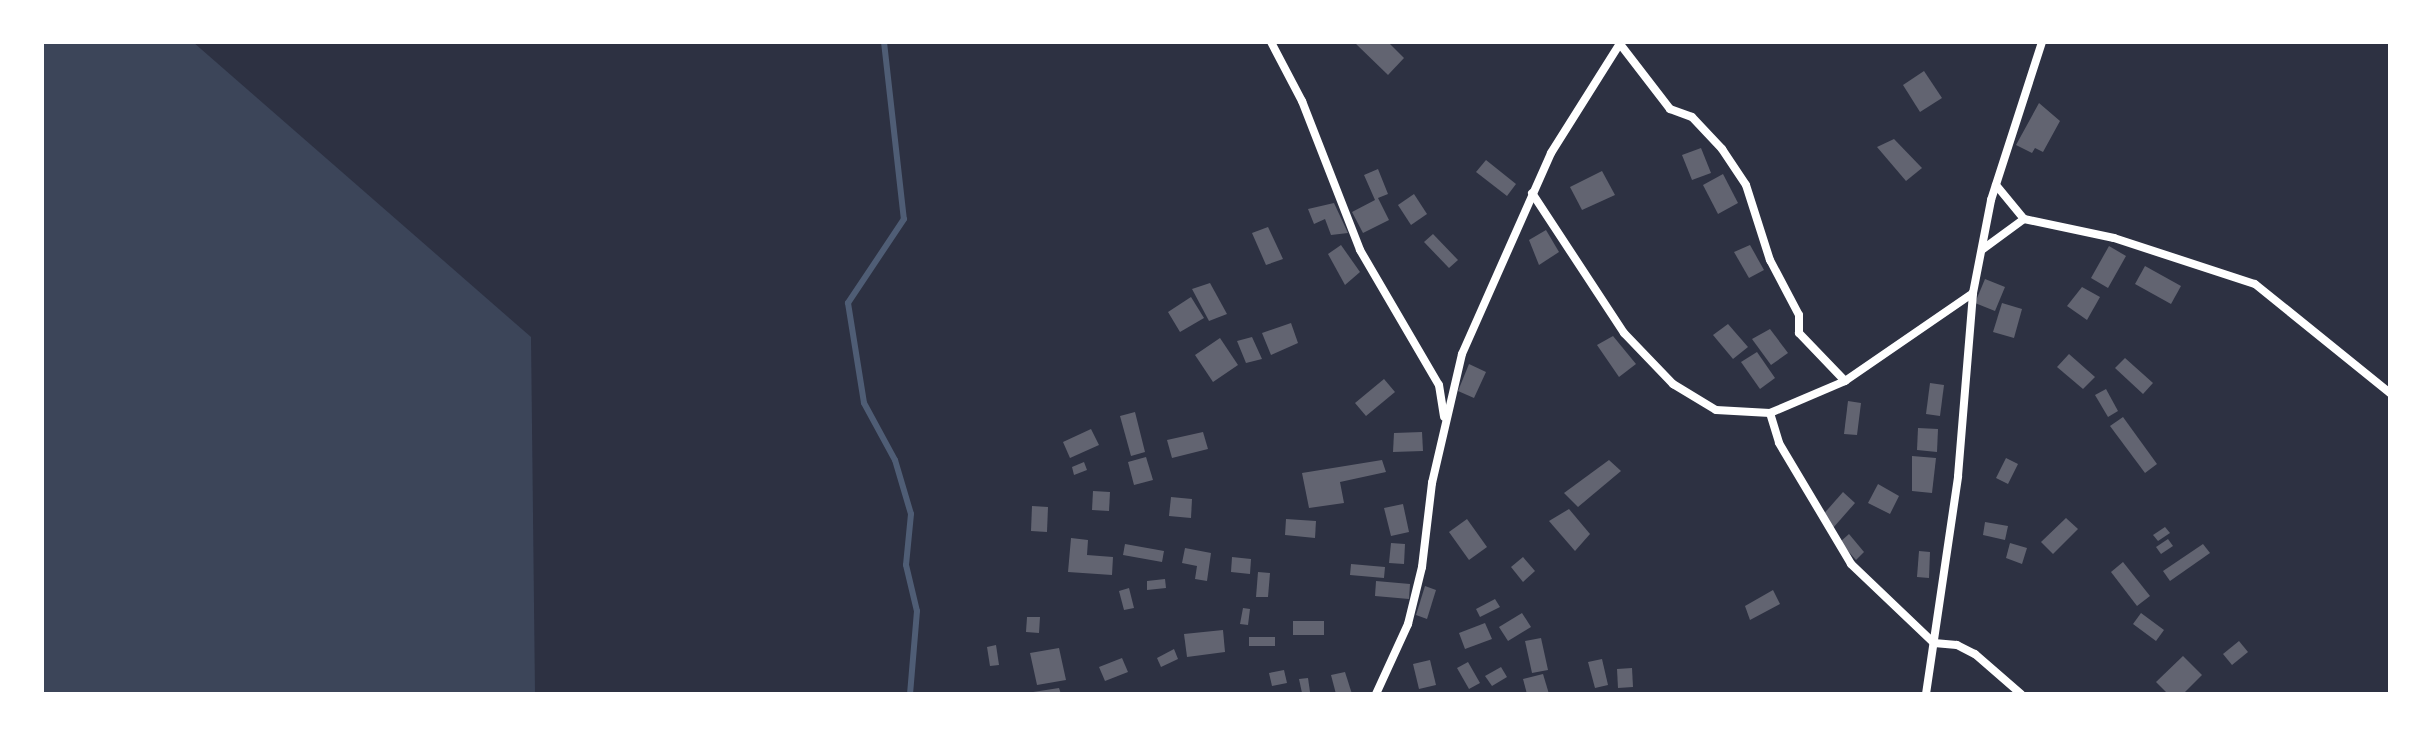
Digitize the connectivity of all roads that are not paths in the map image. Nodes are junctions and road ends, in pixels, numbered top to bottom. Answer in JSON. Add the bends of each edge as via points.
{"nodes":[{"id":1,"x":1271,"y":42,"type":"edge"},
{"id":2,"x":2042,"y":42,"type":"edge"},
{"id":3,"x":1620,"y":43,"type":"edge"},
{"id":4,"x":1996,"y":185,"type":"junction"},
{"id":5,"x":1532,"y":193,"type":"junction"},
{"id":6,"x":2024,"y":219,"type":"junction"},
{"id":7,"x":1983,"y":249,"type":"junction"},
{"id":8,"x":1973,"y":293,"type":"junction"},
{"id":9,"x":1845,"y":381,"type":"junction"},
{"id":10,"x":2390,"y":393,"type":"edge"},
{"id":11,"x":1770,"y":413,"type":"junction"},
{"id":12,"x":1445,"y":422,"type":"junction"},
{"id":13,"x":1934,"y":643,"type":"junction"},
{"id":14,"x":1376,"y":694,"type":"edge"},
{"id":15,"x":1926,"y":694,"type":"edge"},
{"id":16,"x":2021,"y":694,"type":"edge"}],
"edges":[{"from":1,"to":12,"type":"street","via":[[1302,101],[1360,250],[1439,385]]},
{"from":2,"to":4,"type":"street"},
{"from":3,"to":5,"type":"street"},
{"from":3,"to":9,"type":"street","via":[[1670,109],[1692,117],[1746,185],[1770,260],[1799,315],[1799,333]]},
{"from":4,"to":6,"type":"street"},
{"from":4,"to":7,"type":"street"},
{"from":5,"to":11,"type":"street","via":[[1624,333],[1673,384],[1716,410]]},
{"from":5,"to":12,"type":"street","via":[[1462,354]]},
{"from":6,"to":7,"type":"street"},
{"from":6,"to":10,"type":"street","via":[[2114,238],[2255,284]]},
{"from":7,"to":8,"type":"street"},
{"from":8,"to":9,"type":"street"},
{"from":8,"to":13,"type":"street","via":[[1958,476]]},
{"from":9,"to":11,"type":"street"},
{"from":11,"to":13,"type":"street","via":[[1779,443],[1851,564]]},
{"from":12,"to":14,"type":"street","via":[[1419,581],[1408,624]]},
{"from":13,"to":15,"type":"street"},
{"from":13,"to":16,"type":"street","via":[[1957,645],[1975,654]]}]}
